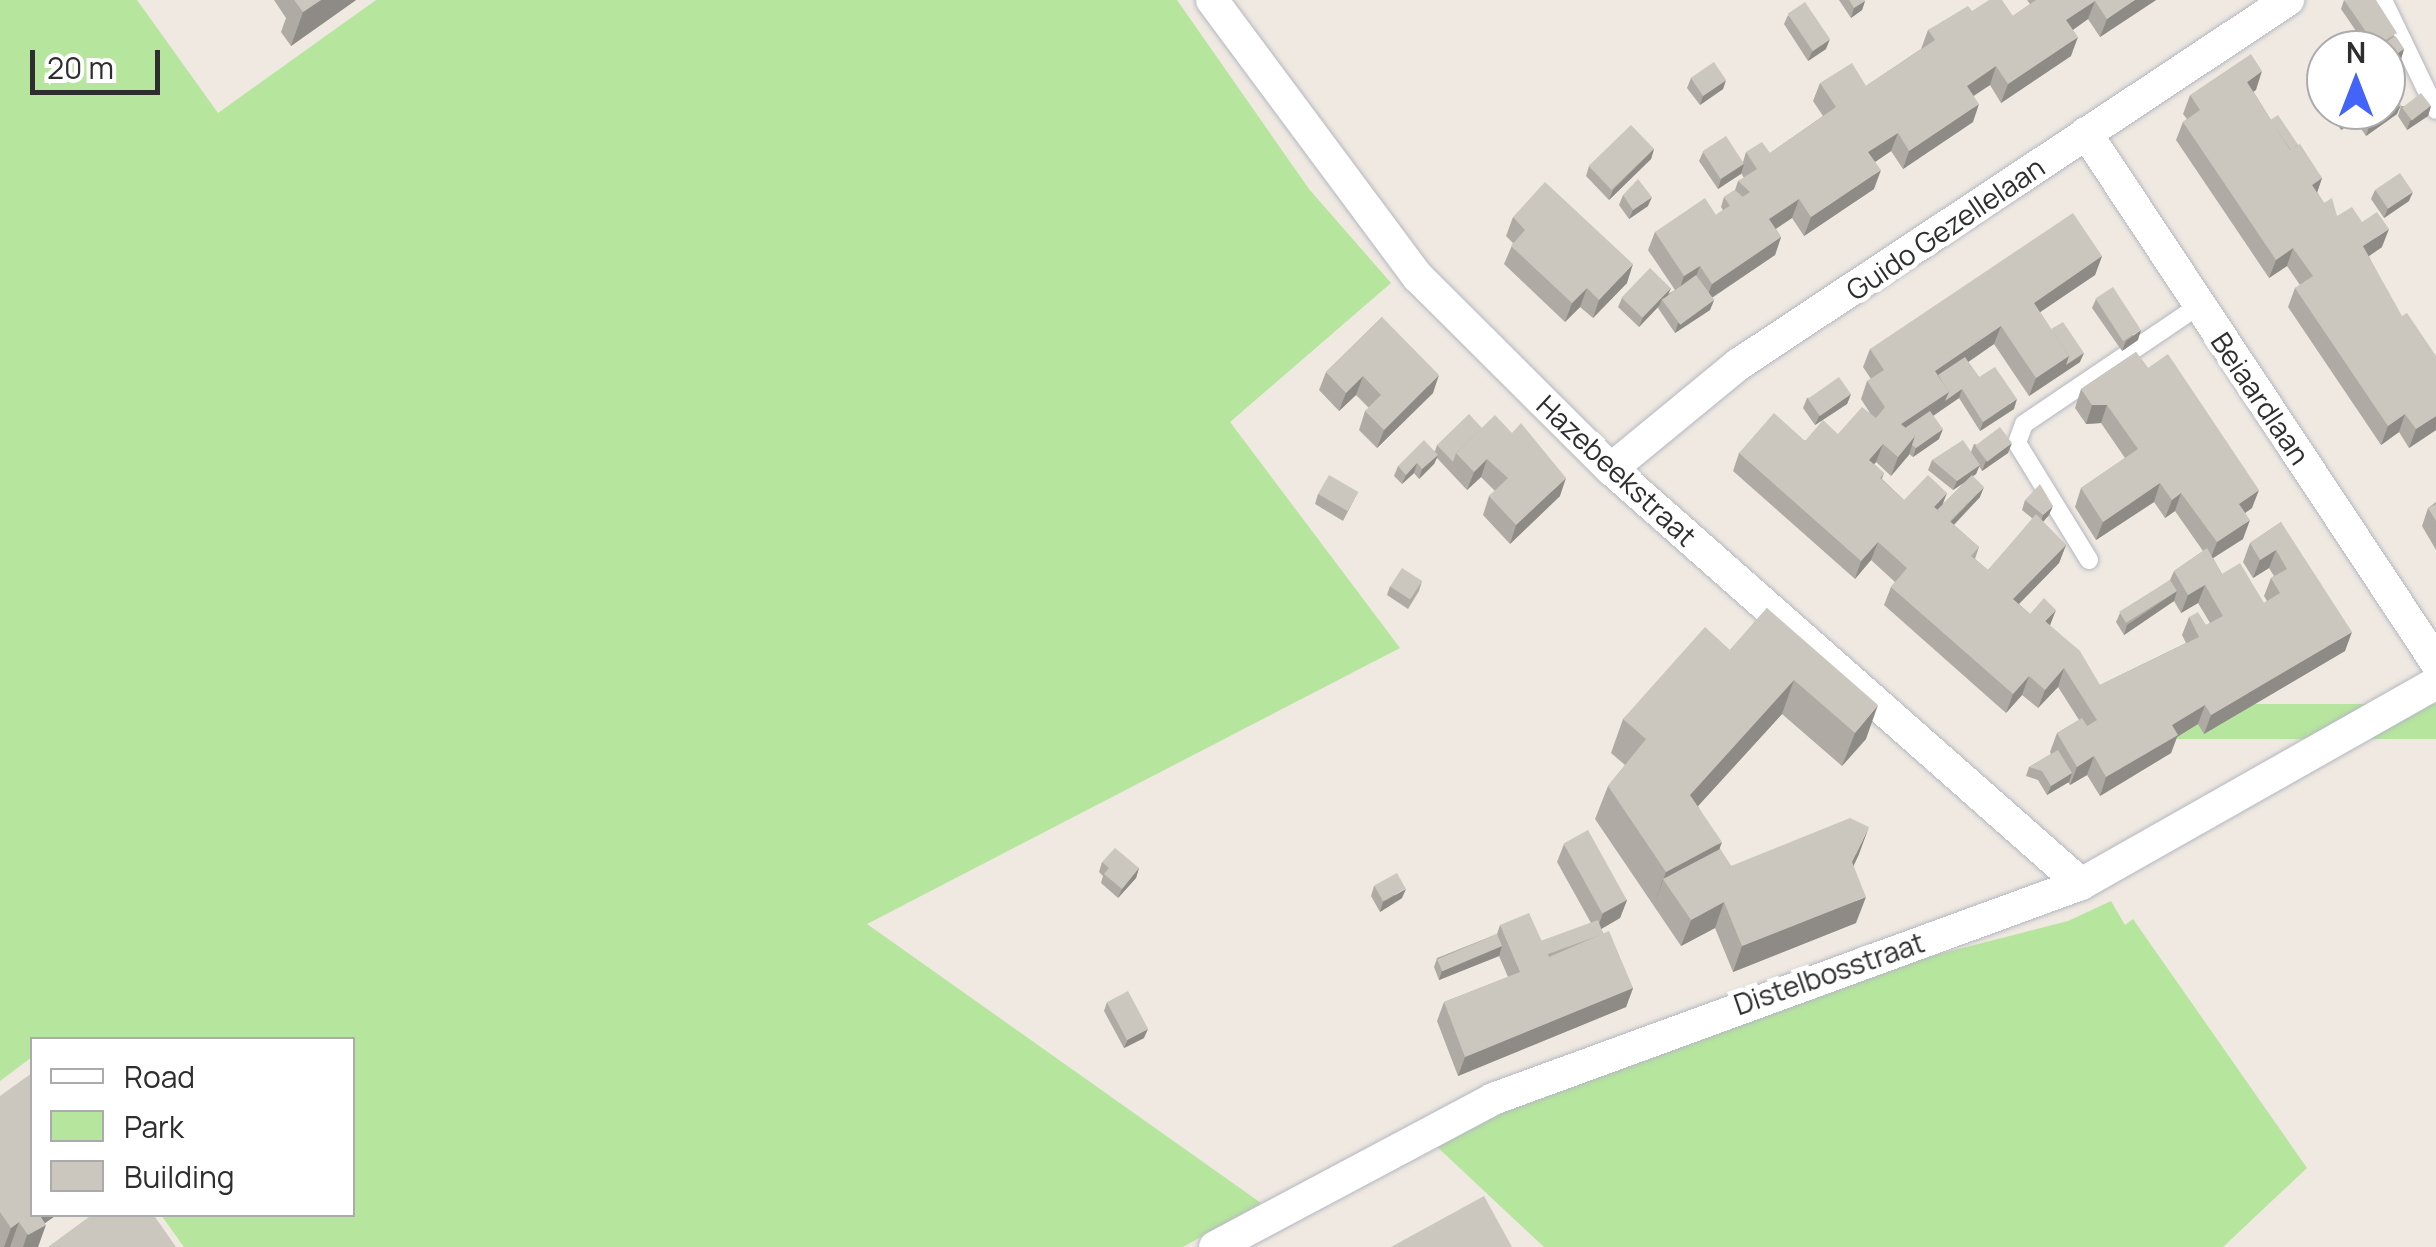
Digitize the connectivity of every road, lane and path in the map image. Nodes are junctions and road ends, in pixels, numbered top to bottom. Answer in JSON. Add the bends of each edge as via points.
{"nodes":[{"id":1,"x":1212,"y":0,"type":"edge"},
{"id":2,"x":2288,"y":0,"type":"edge"},
{"id":3,"x":2382,"y":0,"type":"edge"},
{"id":4,"x":2436,"y":110,"type":"edge"},
{"id":5,"x":2086,"y":133,"type":"junction"},
{"id":6,"x":2200,"y":305,"type":"junction"},
{"id":7,"x":1612,"y":469,"type":"junction"},
{"id":8,"x":2089,"y":560,"type":"dead end"},
{"id":9,"x":2436,"y":662,"type":"edge"},
{"id":10,"x":2436,"y":683,"type":"edge"},
{"id":11,"x":2081,"y":884,"type":"junction"},
{"id":12,"x":1215,"y":1247,"type":"edge"}],
"edges":[{"from":1,"to":7,"type":"street","name":"Hazebeekstraat","via":[[1418,277]]},
{"from":2,"to":5,"type":"street","name":"Guido Gezellelaan"},
{"from":3,"to":4,"type":"lane"},
{"from":5,"to":6,"type":"street","name":"Beiaardlaan"},
{"from":5,"to":7,"type":"street","name":"Guido Gezellelaan","via":[[1740,364]]},
{"from":6,"to":8,"type":"lane","via":[[2024,424],[2016,443]]},
{"from":6,"to":9,"type":"street","name":"Beiaardlaan"},
{"from":7,"to":11,"type":"street","name":"Hazebeekstraat"},
{"from":10,"to":11,"type":"street","name":"Distelbosstraat"},
{"from":11,"to":12,"type":"street","name":"Distelbosstraat","via":[[1492,1100]]}]}
